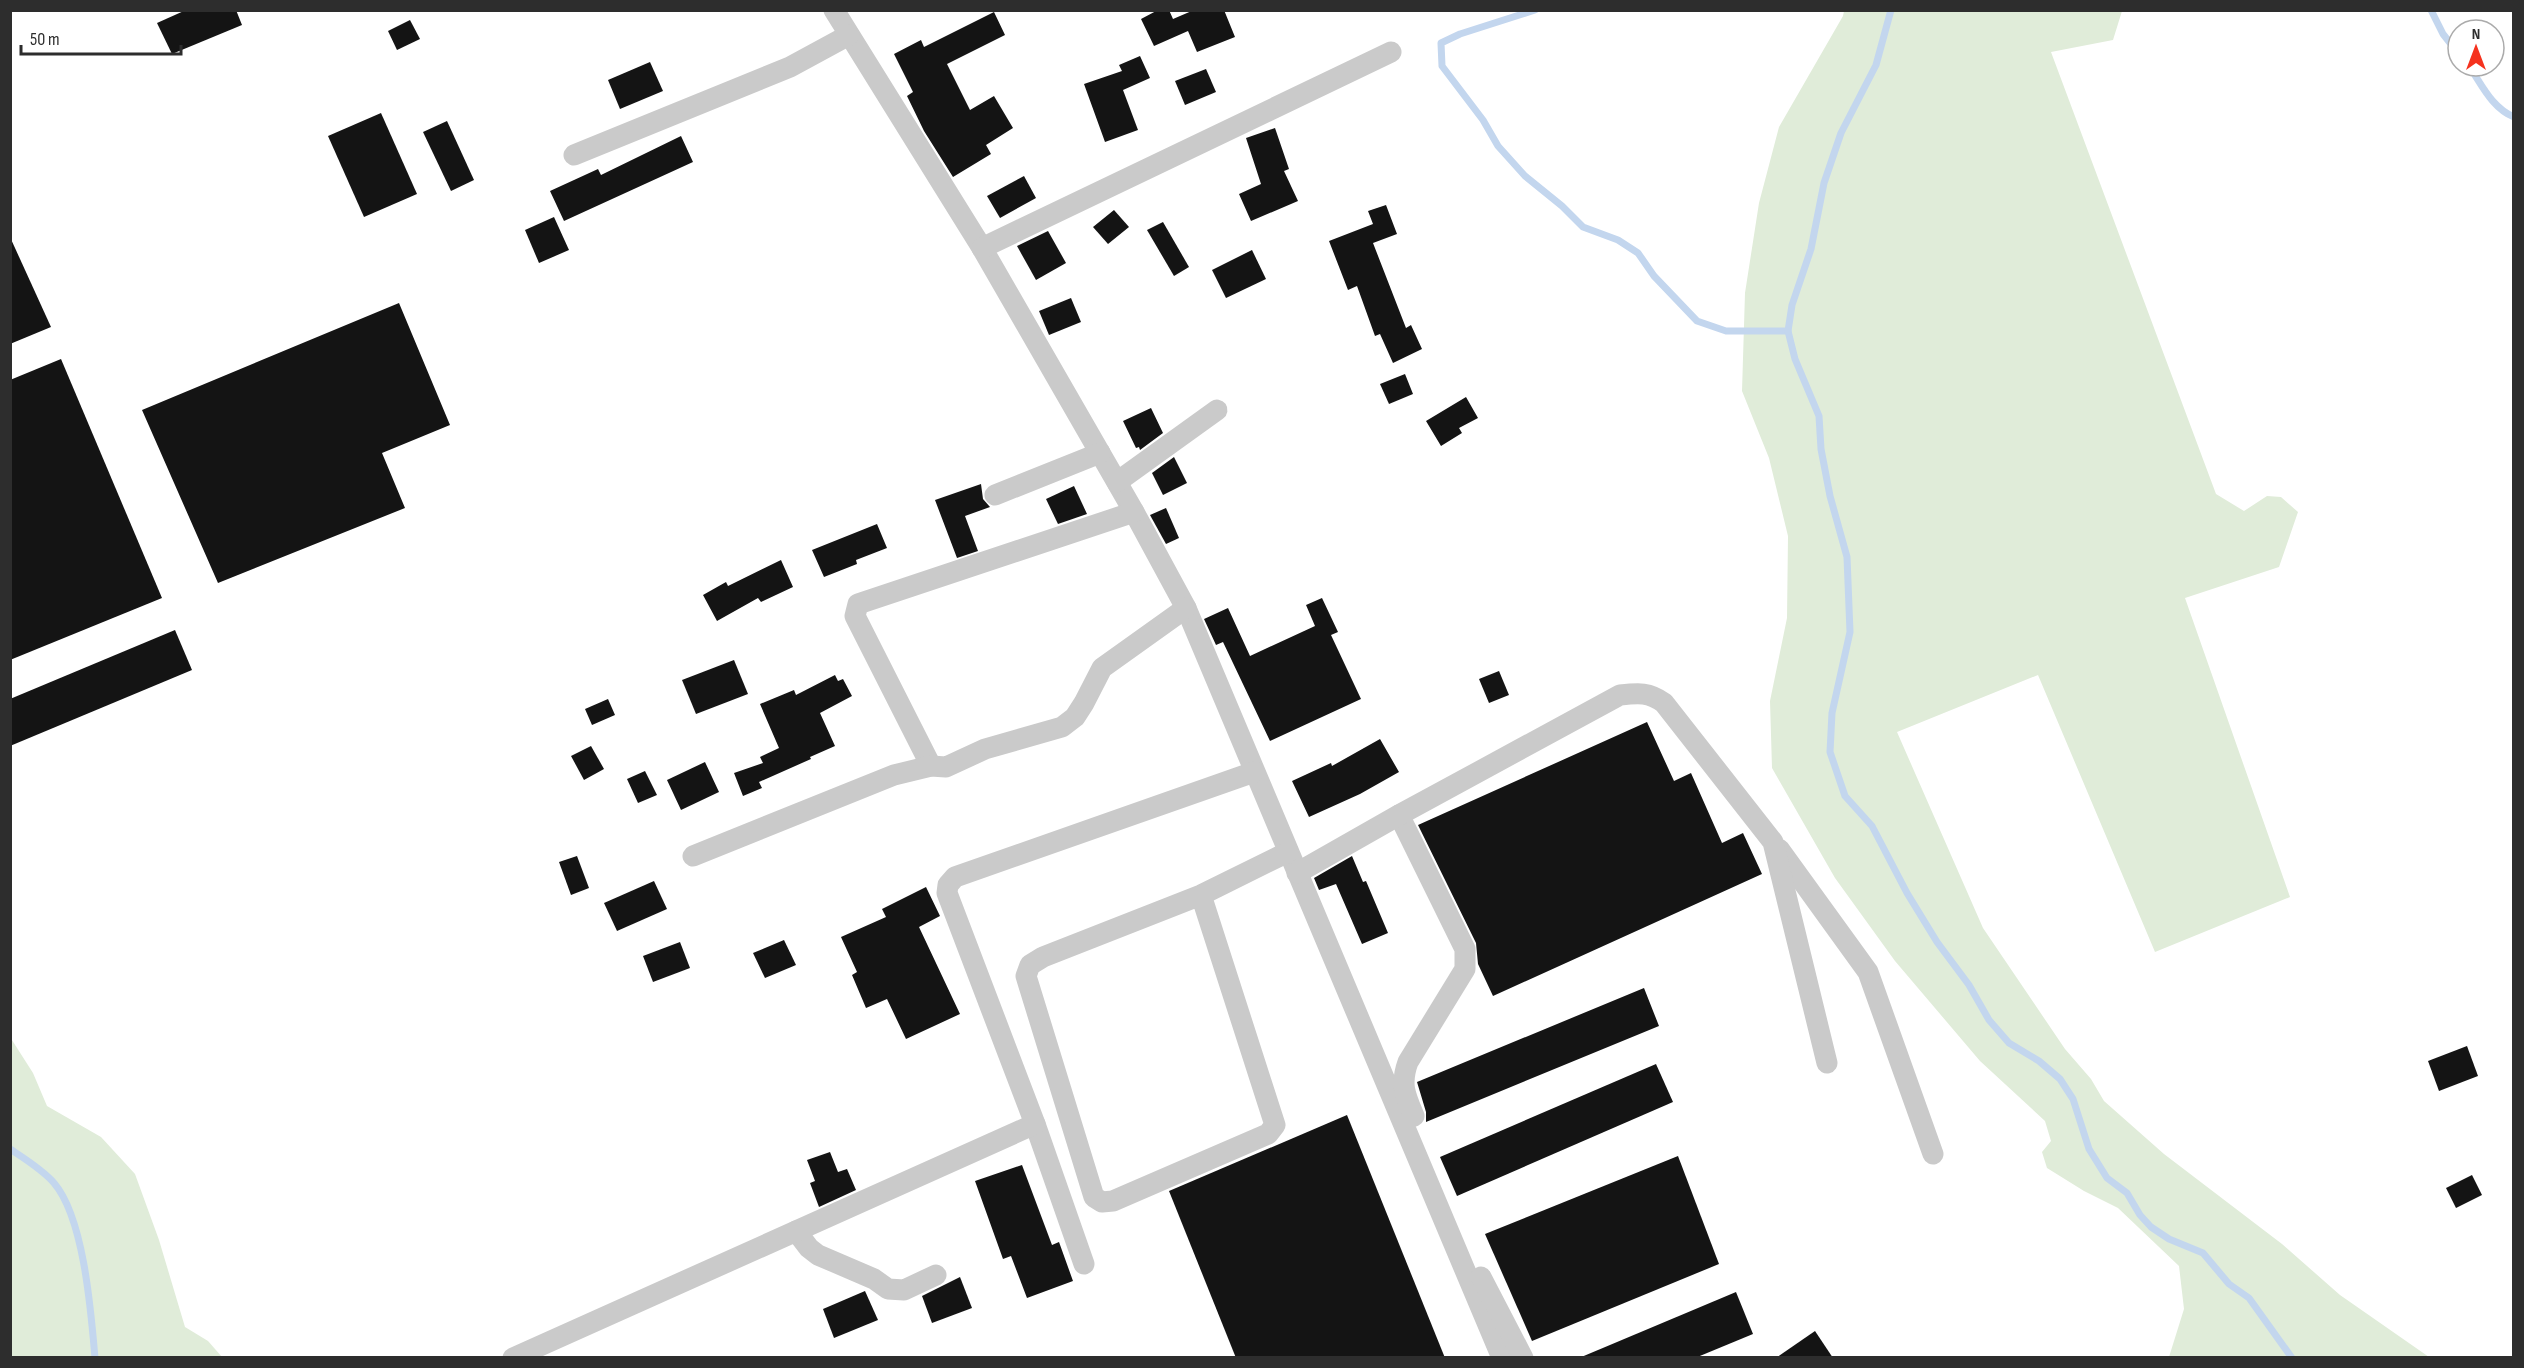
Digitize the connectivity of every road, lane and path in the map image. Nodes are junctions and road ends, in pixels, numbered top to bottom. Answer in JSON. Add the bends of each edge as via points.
{"nodes":[{"id":1,"x":834,"y":10,"type":"edge"},
{"id":2,"x":849,"y":35,"type":"junction"},
{"id":3,"x":1391,"y":52,"type":"dead end"},
{"id":4,"x":573,"y":155,"type":"dead end"},
{"id":5,"x":982,"y":248,"type":"junction"},
{"id":6,"x":1217,"y":410,"type":"dead end"},
{"id":7,"x":1100,"y":453,"type":"junction"},
{"id":8,"x":1117,"y":482,"type":"junction"},
{"id":9,"x":995,"y":495,"type":"dead end"},
{"id":10,"x":1134,"y":512,"type":"junction"},
{"id":11,"x":1186,"y":608,"type":"junction"},
{"id":12,"x":931,"y":766,"type":"junction"},
{"id":13,"x":1254,"y":772,"type":"junction"},
{"id":14,"x":1399,"y":815,"type":"junction"},
{"id":15,"x":1773,"y":842,"type":"junction"},
{"id":16,"x":1288,"y":852,"type":"junction"},
{"id":17,"x":693,"y":856,"type":"dead end"},
{"id":18,"x":1297,"y":873,"type":"junction"},
{"id":19,"x":1201,"y":895,"type":"junction"},
{"id":20,"x":1827,"y":1063,"type":"dead end"},
{"id":21,"x":1035,"y":1124,"type":"junction"},
{"id":22,"x":1933,"y":1154,"type":"dead end"},
{"id":23,"x":796,"y":1231,"type":"junction"},
{"id":24,"x":1084,"y":1264,"type":"dead end"},
{"id":25,"x":936,"y":1275,"type":"dead end"},
{"id":26,"x":513,"y":1358,"type":"edge"},
{"id":27,"x":1502,"y":1358,"type":"edge"},
{"id":28,"x":1523,"y":1358,"type":"edge"}],
"edges":[{"from":1,"to":2,"type":"street"},
{"from":2,"to":4,"type":"street","via":[[790,67]]},
{"from":2,"to":5,"type":"street"},
{"from":3,"to":5,"type":"street"},
{"from":5,"to":7,"type":"street"},
{"from":6,"to":8,"type":"street"},
{"from":7,"to":8,"type":"street"},
{"from":7,"to":9,"type":"street"},
{"from":8,"to":10,"type":"street"},
{"from":10,"to":11,"type":"street"},
{"from":10,"to":12,"type":"street","via":[[858,604],[855,616]]},
{"from":11,"to":12,"type":"street","via":[[1102,668],[1075,717],[1062,727],[985,749],[946,767]]},
{"from":11,"to":13,"type":"street"},
{"from":12,"to":17,"type":"street","via":[[894,775]]},
{"from":13,"to":16,"type":"street"},
{"from":13,"to":21,"type":"street","via":[[955,877],[948,885],[947,893]]},
{"from":14,"to":15,"type":"street","via":[[1620,695],[1641,692],[1664,704]]},
{"from":14,"to":18,"type":"street"},
{"from":14,"to":28,"type":"street","via":[[1467,959],[1466,969],[1408,1062],[1403,1076],[1405,1093],[1470,1255]]},
{"from":15,"to":20,"type":"street"},
{"from":15,"to":22,"type":"street","via":[[1868,972]]},
{"from":16,"to":18,"type":"street"},
{"from":16,"to":19,"type":"street"},
{"from":18,"to":27,"type":"street"},
{"from":19,"to":19,"type":"street","via":[[1043,957],[1030,965],[1026,976],[1094,1197],[1102,1202],[1113,1201],[1268,1134],[1275,1125]]},
{"from":21,"to":23,"type":"street"},
{"from":21,"to":24,"type":"street"},
{"from":23,"to":25,"type":"street","via":[[818,1255],[888,1289],[904,1290]]},
{"from":23,"to":26,"type":"street"}]}
